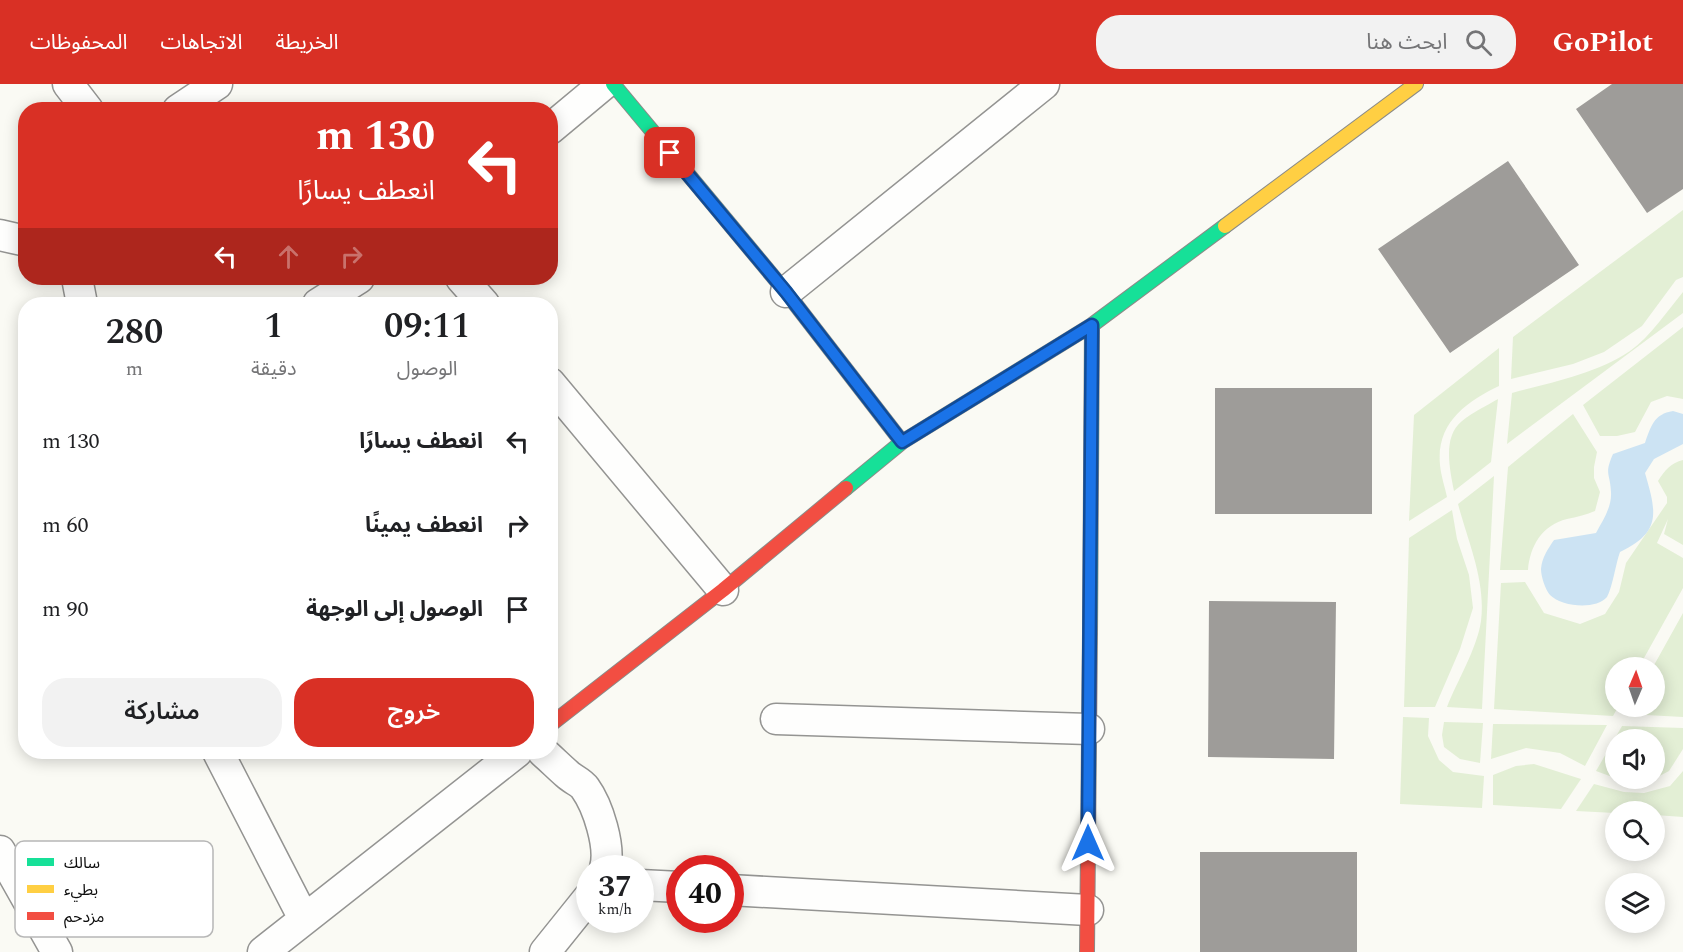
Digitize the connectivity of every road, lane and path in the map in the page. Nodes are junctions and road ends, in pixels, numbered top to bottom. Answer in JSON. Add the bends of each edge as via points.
{"nodes":[{"id":1,"x":68,"y":84,"type":"edge"},
{"id":2,"x":217,"y":84,"type":"edge"},
{"id":3,"x":604,"y":84,"type":"edge"},
{"id":4,"x":612,"y":84,"type":"edge"},
{"id":5,"x":1044,"y":84,"type":"edge"},
{"id":6,"x":1416,"y":84,"type":"edge"},
{"id":7,"x":82,"y":102,"type":"edge"},
{"id":8,"x":190,"y":102,"type":"edge"},
{"id":9,"x":558,"y":122,"type":"edge"},
{"id":10,"x":0,"y":235,"type":"edge"},
{"id":11,"x":18,"y":239,"type":"edge"},
{"id":12,"x":348,"y":285,"type":"edge"},
{"id":13,"x":467,"y":285,"type":"edge"},
{"id":14,"x":786,"y":292,"type":"junction"},
{"id":15,"x":329,"y":297,"type":"edge"},
{"id":16,"x":478,"y":297,"type":"edge"},
{"id":17,"x":1092,"y":325,"type":"junction"},
{"id":18,"x":560,"y":413,"type":"edge"},
{"id":19,"x":902,"y":442,"type":"junction"},
{"id":20,"x":723,"y":590,"type":"junction"},
{"id":21,"x":558,"y":719,"type":"edge"},
{"id":22,"x":776,"y":719,"type":"dead end"},
{"id":23,"x":1089,"y":729,"type":"junction"},
{"id":24,"x":222,"y":759,"type":"edge"},
{"id":25,"x":508,"y":759,"type":"edge"},
{"id":26,"x":550,"y":759,"type":"edge"},
{"id":27,"x":0,"y":851,"type":"edge"},
{"id":28,"x":606,"y":855,"type":"edge"},
{"id":29,"x":15,"y":878,"type":"edge"},
{"id":30,"x":744,"y":891,"type":"edge"},
{"id":31,"x":1088,"y":910,"type":"junction"},
{"id":32,"x":576,"y":913,"type":"edge"},
{"id":33,"x":304,"y":919,"type":"junction"},
{"id":34,"x":49,"y":937,"type":"edge"},
{"id":35,"x":57,"y":952,"type":"edge"},
{"id":36,"x":263,"y":952,"type":"edge"},
{"id":37,"x":545,"y":952,"type":"edge"},
{"id":38,"x":1087,"y":952,"type":"edge"}],
"edges":[{"from":1,"to":7,"type":"street"},
{"from":2,"to":8,"type":"street"},
{"from":3,"to":9,"type":"street"},
{"from":4,"to":14,"type":"street"},
{"from":5,"to":14,"type":"street"},
{"from":6,"to":17,"type":"street"},
{"from":10,"to":11,"type":"street"},
{"from":12,"to":15,"type":"street"},
{"from":13,"to":16,"type":"street"},
{"from":14,"to":19,"type":"street"},
{"from":17,"to":19,"type":"street"},
{"from":17,"to":23,"type":"street"},
{"from":18,"to":20,"type":"street"},
{"from":19,"to":20,"type":"street"},
{"from":20,"to":21,"type":"street"},
{"from":22,"to":23,"type":"street"},
{"from":23,"to":31,"type":"street"},
{"from":24,"to":33,"type":"street"},
{"from":25,"to":33,"type":"street"},
{"from":26,"to":28,"type":"street","via":[[584,787],[595,806]]},
{"from":27,"to":29,"type":"street"},
{"from":30,"to":31,"type":"street"},
{"from":31,"to":38,"type":"street"},
{"from":32,"to":37,"type":"street"},
{"from":33,"to":36,"type":"street"},
{"from":34,"to":35,"type":"street"}]}
